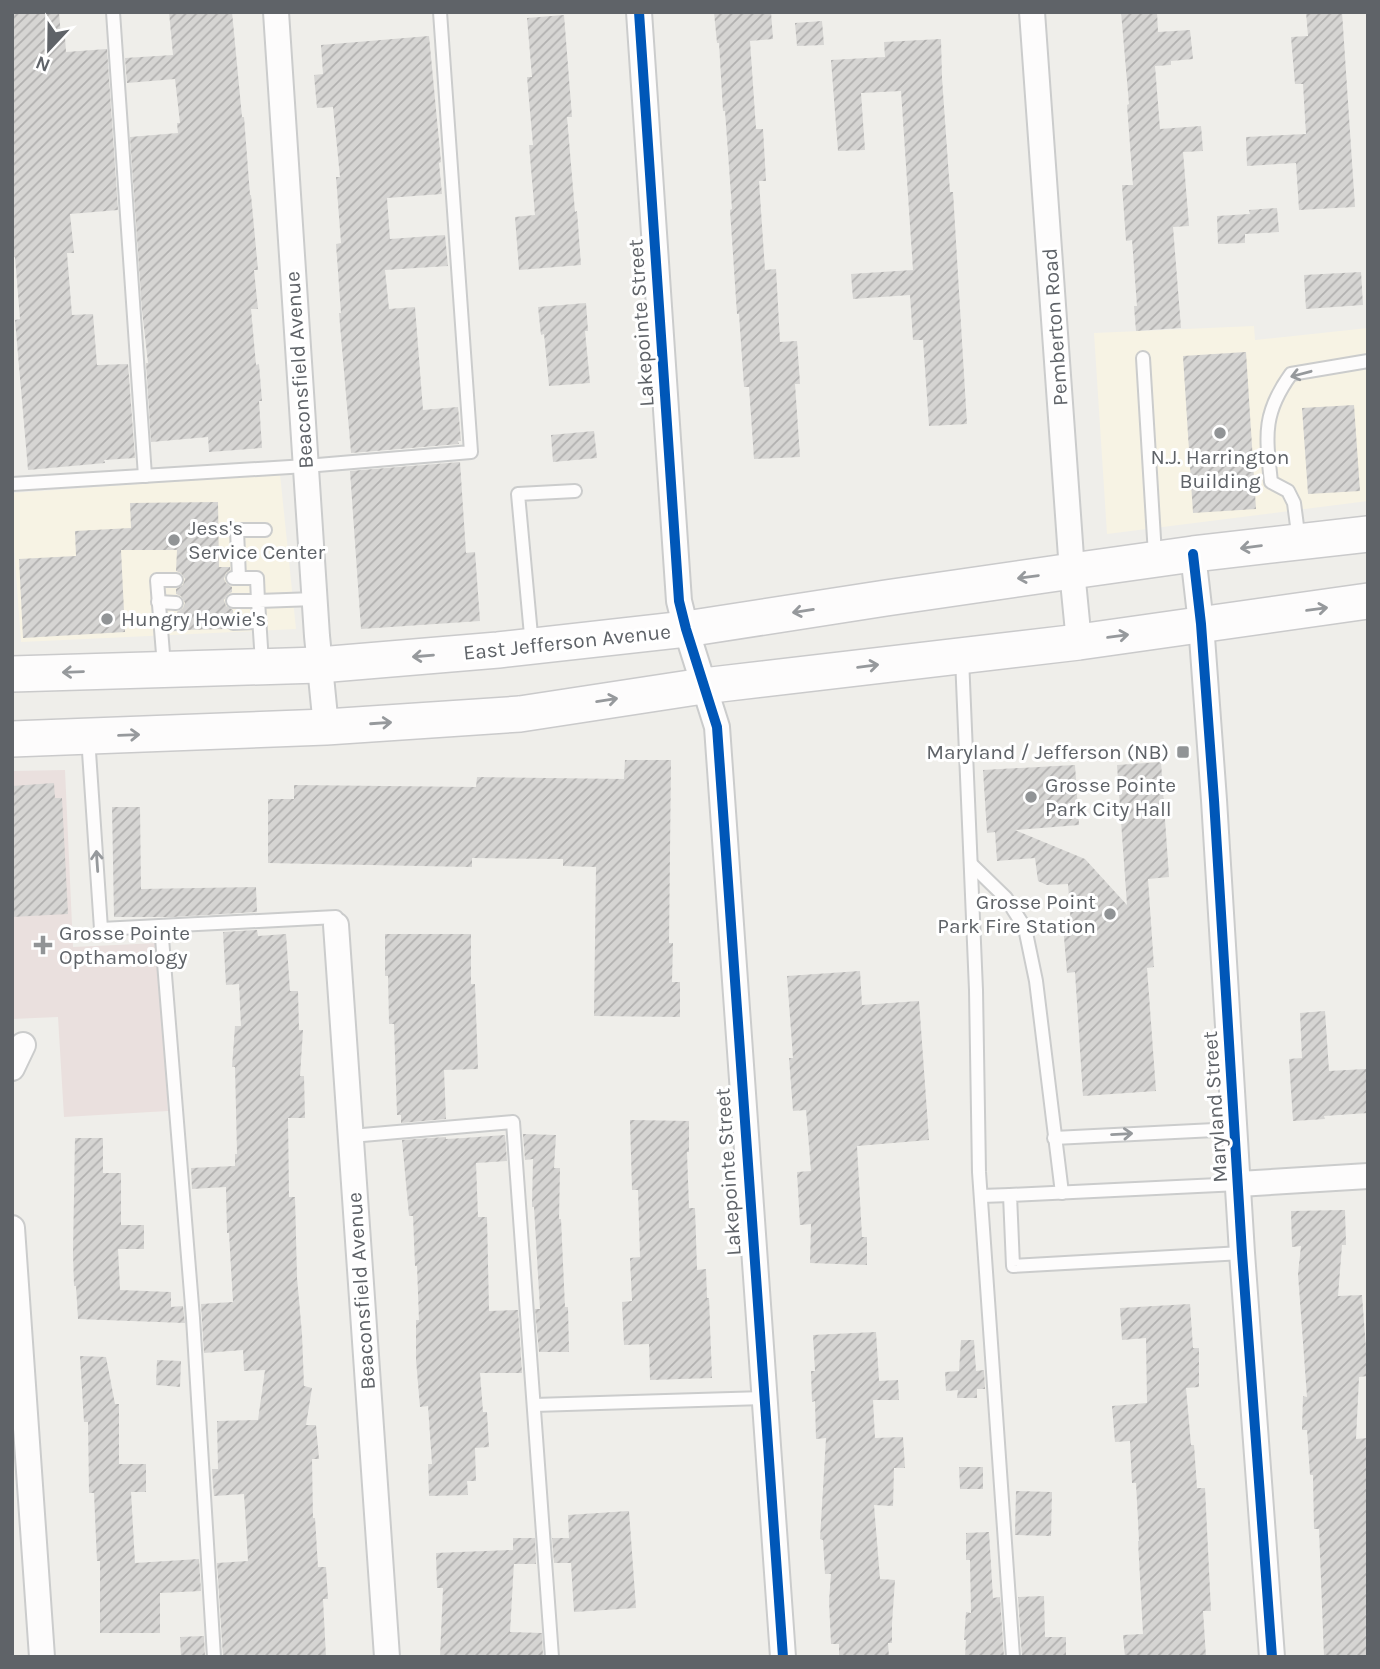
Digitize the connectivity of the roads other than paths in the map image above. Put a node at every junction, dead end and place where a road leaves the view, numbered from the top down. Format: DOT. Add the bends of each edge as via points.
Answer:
graph roads {
  1 [pos="114,12"];
  2 [pos="276,12"];
  3 [pos="440,12"];
  4 [pos="639,12"];
  5 [pos="1032,12"];
  6 [pos="1143,358"];
  7 [pos="1368,361"];
  8 [pos="306,466"];
  9 [pos="145,476"];
  10 [pos="12,484"];
  11 [pos="575,491"];
  12 [pos="265,530"];
  13 [pos="1368,534"];
  14 [pos="1300,541"];
  15 [pos="1193,554"];
  16 [pos="1156,559"];
  17 [pos="1072,571"];
  18 [pos="176,580"];
  19 [pos="315,599"];
  20 [pos="233,601"];
  21 [pos="258,601"];
  22 [pos="1368,601"];
  23 [pos="158,602"];
  24 [pos="176,603"];
  25 [pos="260,622"];
  26 [pos="233,623"];
  27 [pos="160,624"];
  28 [pos="177,624"];
  29 [pos="1201,625"];
  30 [pos="686,629"];
  31 [pos="1079,642"];
  32 [pos="532,646"];
  33 [pos="962,655"];
  34 [pos="319,665"];
  35 [pos="263,666"];
  36 [pos="164,669"];
  37 [pos="12,674"];
  38 [pos="703,686"];
  39 [pos="327,727"];
  40 [pos="88,736"];
  41 [pos="12,739"];
  42 [pos="971,864"];
  43 [pos="336,925"];
  44 [pos="161,926"];
  45 [pos="23,1045"];
  46 [pos="12,1068"];
  47 [pos="1235,1129"];
  48 [pos="351,1136"];
  49 [pos="1054,1138"];
  50 [pos="1368,1176"];
  51 [pos="1239,1184"];
  52 [pos="1062,1193"];
  53 [pos="1010,1195"];
  54 [pos="981,1196"];
  55 [pos="12,1228"];
  56 [pos="1242,1253"];
  57 [pos="764,1398"];
  58 [pos="534,1405"];
  59 [pos="42,1657"];
  60 [pos="214,1657"];
  61 [pos="387,1657"];
  62 [pos="552,1657"];
  63 [pos="783,1657"];
  64 [pos="1013,1657"];
  65 [pos="1272,1657"];
  1 -- 9 [label="lane"];
  2 -- 8 [label="street, Beaconsfield Avenue"];
  3 -- 8 [label="lane" via="471,452"];
  4 -- 30 [label="street, Lakepointe Street" via="679,601"];
  5 -- 17 [label="street, Pemberton Road"];
  6 -- 16 [label="lane"];
  7 -- 14 [label="lane, one-way" via="1292,374 1271,408 1267,437 1271,482 1288,491 1294,503"];
  8 -- 9 [label="lane"];
  8 -- 19 [label="street, Beaconsfield Avenue"];
  9 -- 10 [label="lane"];
  11 -- 32 [label="lane" via="518,494"];
  12 -- 21 [label="lane" via="237,530 235,578 257,578"];
  13 -- 14 [label="main road, East Jefferson Avenue"];
  14 -- 15 [label="main road, East Jefferson Avenue, one-way"];
  15 -- 16 [label="main road, East Jefferson Avenue"];
  15 -- 29 [label="street, Maryland Street"];
  16 -- 17 [label="main road, East Jefferson Avenue"];
  17 -- 30 [label="main road, East Jefferson Avenue, one-way"];
  17 -- 31 [label="street, Pemberton Road"];
  18 -- 23 [label="lane" via="157,580"];
  19 -- 21 [label="lane"];
  19 -- 34 [label="street, Beaconsfield Avenue"];
  20 -- 21 [label="lane"];
  21 -- 25 [label="lane"];
  29 -- 22 [label="main road, one-way"];
  23 -- 24 [label="lane"];
  23 -- 27 [label="lane"];
  25 -- 26 [label="lane"];
  25 -- 35 [label="lane"];
  27 -- 28 [label="lane"];
  27 -- 36 [label="lane"];
  31 -- 29 [label="main road, one-way"];
  29 -- 47 [label="street, Maryland Street"];
  30 -- 32 [label="main road, East Jefferson Avenue"];
  30 -- 38 [label="street, Lakepointe Street"];
  31 -- 33 [label="main road"];
  32 -- 34 [label="main road, East Jefferson Avenue, one-way"];
  38 -- 33 [label="main road, one-way"];
  33 -- 42 [label="lane"];
  34 -- 35 [label="main road, East Jefferson Avenue"];
  34 -- 39 [label="street, Beaconsfield Avenue"];
  35 -- 36 [label="main road, East Jefferson Avenue"];
  36 -- 37 [label="main road, East Jefferson Avenue, one-way"];
  39 -- 38 [label="main road, one-way" via="520,714"];
  38 -- 57 [label="street, Lakepointe Street" via="717,727"];
  40 -- 39 [label="main road, one-way"];
  40 -- 41 [label="main road"];
  44 -- 40 [label="lane, one-way" via="101,929"];
  42 -- 49 [label="lane" via="1006,898 1025,928 1036,981"];
  42 -- 54 [label="lane"];
  43 -- 44 [label="lane" via="336,918"];
  43 -- 48 [label="street, Beaconsfield Avenue"];
  44 -- 60 [label="lane" via="193,1318"];
  45 -- 46 [label="street"];
  49 -- 47 [label="lane, one-way"];
  47 -- 51 [label="street, Maryland Street"];
  48 -- 58 [label="lane" via="513,1122"];
  48 -- 61 [label="street, Beaconsfield Avenue"];
  49 -- 52 [label="lane"];
  50 -- 51 [label="street"];
  51 -- 52 [label="lane"];
  51 -- 56 [label="street, Maryland Street"];
  52 -- 53 [label="lane"];
  53 -- 54 [label="lane"];
  53 -- 56 [label="lane" via="1013,1266"];
  54 -- 64 [label="lane"];
  55 -- 59 [label="street"];
  56 -- 65 [label="street, Maryland Street"];
  57 -- 58 [label="lane"];
  57 -- 63 [label="street, Lakepointe Street"];
  58 -- 62 [label="lane"];
}
